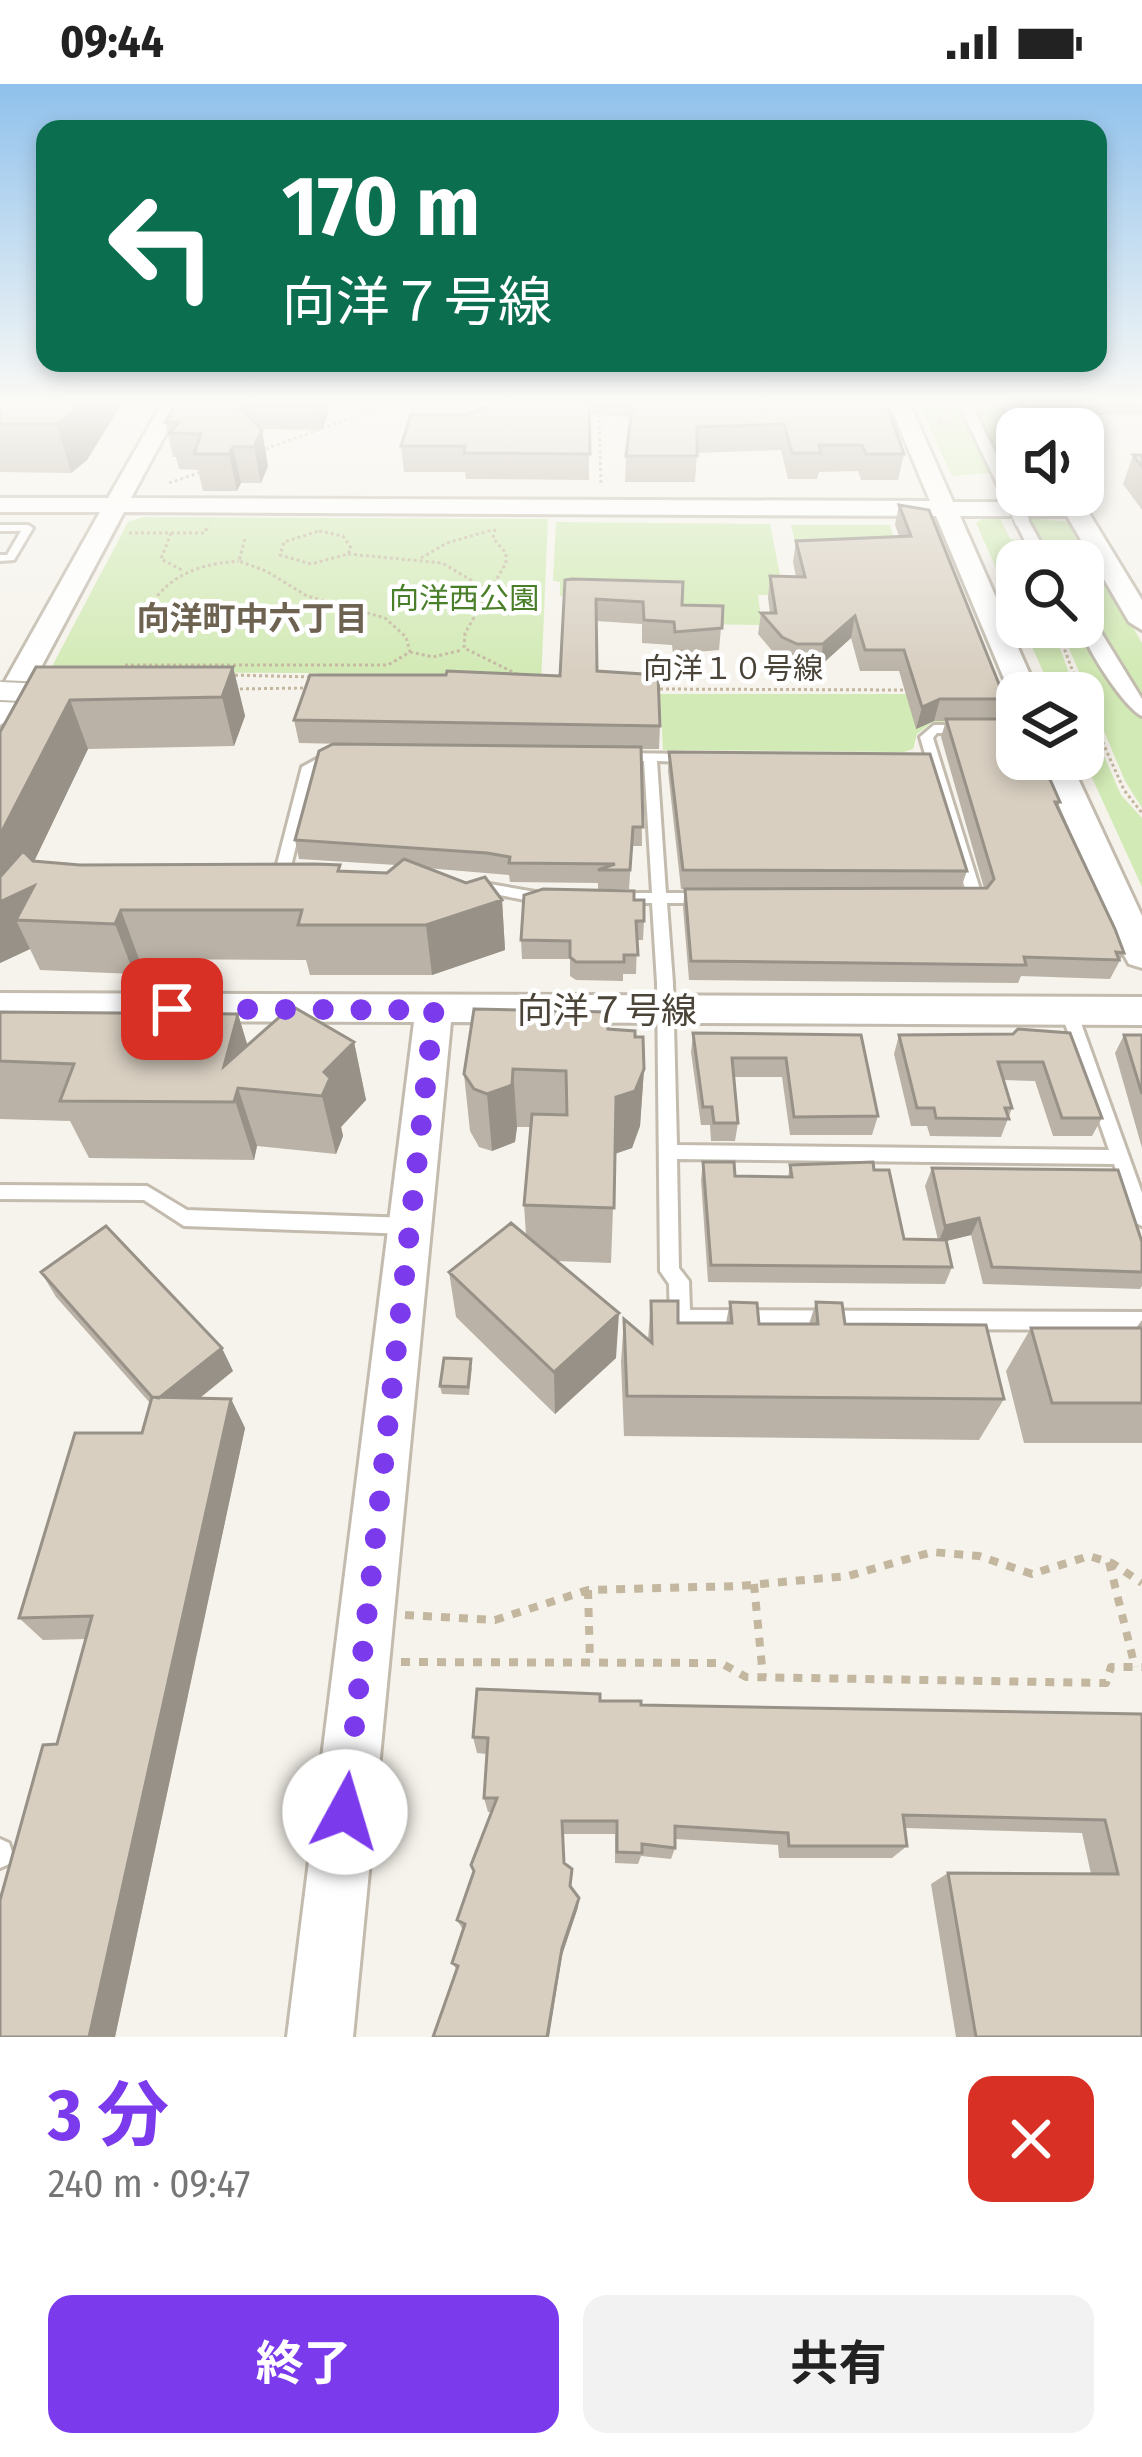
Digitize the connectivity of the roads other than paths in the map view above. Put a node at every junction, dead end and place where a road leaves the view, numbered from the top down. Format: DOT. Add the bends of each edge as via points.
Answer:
graph roads {
  1 [pos="111,491"];
  2 [pos="114,491"];
  3 [pos="937,491"];
  4 [pos="1008,491"];
  5 [pos="0,506"];
  6 [pos="104,506"];
  7 [pos="996,506"];
  8 [pos="944,508"];
  9 [pos="1078,516"];
  10 [pos="0,528"];
  11 [pos="1032,540"];
  12 [pos="0,558"];
  13 [pos="1142,622"];
  14 [pos="1101,648"];
  15 [pos="0,663"];
  16 [pos="1024,672"];
  17 [pos="76,678"];
  18 [pos="2,705"];
  19 [pos="60,707"];
  20 [pos="1142,710"];
  21 [pos="976,729"];
  22 [pos="356,754"];
  23 [pos="604,757"];
  24 [pos="650,758"];
  25 [pos="697,758"];
  26 [pos="910,760"];
  27 [pos="934,761"];
  28 [pos="1063,780"];
  29 [pos="323,879"];
  30 [pos="458,883"];
  31 [pos="549,898"];
  32 [pos="592,898"];
  33 [pos="658,898"];
  34 [pos="726,898"];
  35 [pos="953,899"];
  36 [pos="1142,955"];
  37 [pos="0,1007"];
  38 [pos="434,1010"];
  39 [pos="666,1010"];
  40 [pos="1142,1011"];
  41 [pos="1069,1012"];
  42 [pos="668,1152"];
  43 [pos="1120,1157"];
  44 [pos="0,1192"];
  45 [pos="1142,1218"];
  46 [pos="410,1226"];
  47 [pos="1142,1321"];
  48 [pos="320,2037"];
  1 -- 6 [label="street"];
  2 -- 6 [label="street"];
  3 -- 8 [label="street"];
  4 -- 11 [label="street, bridge"];
  5 -- 6 [label="street"];
  6 -- 8 [label="street" via="454,513"];
  6 -- 15 [label="street"];
  6 -- 18 [label="street"];
  7 -- 8 [label="street"];
  8 -- 16 [label="street"];
  9 -- 13 [label="street"];
  10 -- 12 [label="lane" via="28,528 10,558"];
  14 -- 20 [label="street"];
  17 -- 18 [label="street, bridge" via="53,678 45,693"];
  18 -- 19 [label="lane"];
  21 -- 27 [label="lane" via="934,729 926,737"];
  22 -- 29 [label="lane" via="333,754 309,767 293,827 283,868"];
  23 -- 24 [label="lane"];
  24 -- 25 [label="lane"];
  24 -- 33 [label="lane"];
  26 -- 27 [label="lane"];
  27 -- 35 [label="lane" via="976,899"];
  28 -- 36 [label="street"];
  30 -- 31 [label="lane"];
  32 -- 33 [label="lane"];
  33 -- 34 [label="lane"];
  33 -- 39 [label="lane"];
  37 -- 38 [label="street, 向洋７号線"];
  38 -- 39 [label="street, 向洋７号線"];
  38 -- 46 [label="street"];
  39 -- 41 [label="street, 向洋７号線"];
  39 -- 42 [label="lane"];
  40 -- 41 [label="street, 向洋７号線"];
  41 -- 43 [label="lane"];
  42 -- 43 [label="lane"];
  42 -- 47 [label="lane" via="670,1270 679,1281 680,1319"];
  43 -- 45 [label="lane"];
  44 -- 46 [label="lane" via="147,1193 184,1218"];
  46 -- 48 [label="street"];
}
